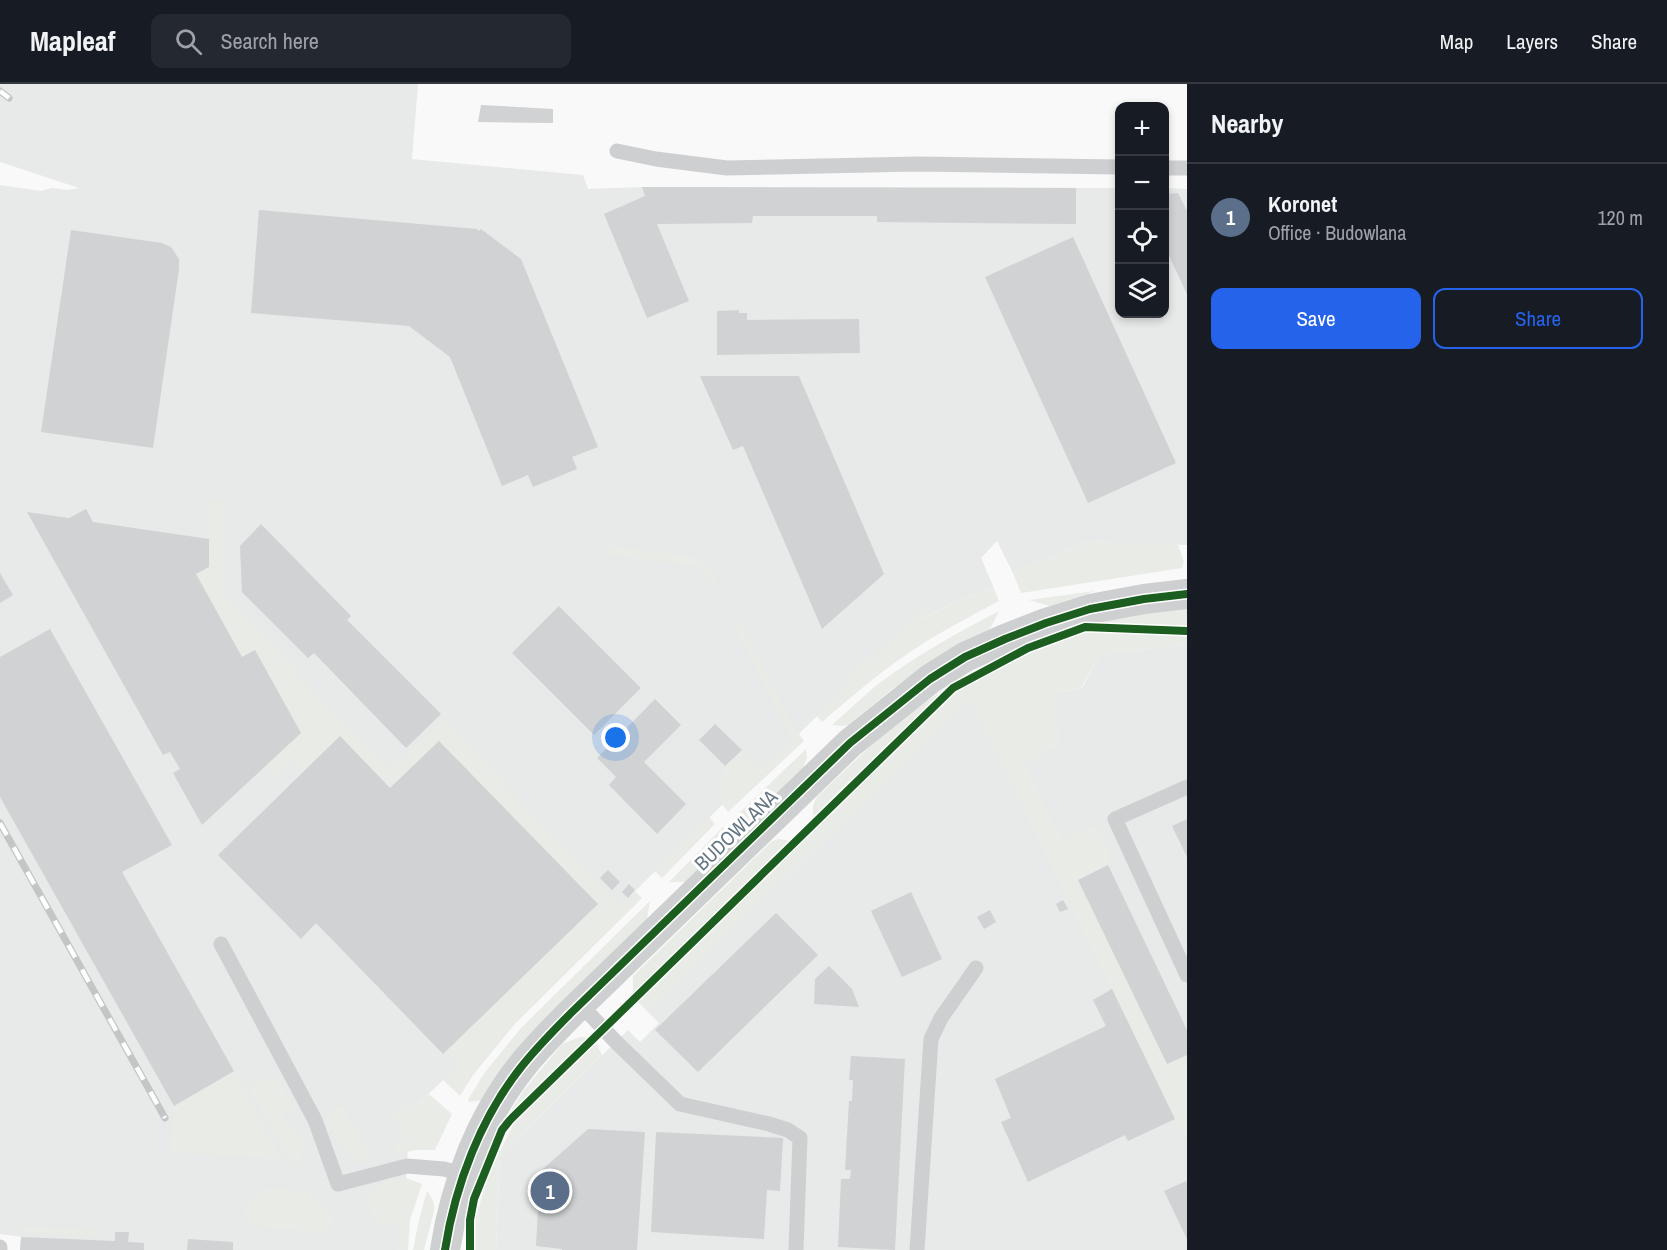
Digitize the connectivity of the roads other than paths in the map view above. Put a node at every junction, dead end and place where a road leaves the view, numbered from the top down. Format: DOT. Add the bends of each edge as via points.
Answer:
graph roads {
  1 [pos="617,151"];
  2 [pos="1115,167"];
  3 [pos="1169,168"];
  4 [pos="1187,168"];
  5 [pos="1187,594"];
  6 [pos="1187,787"];
  7 [pos="221,944"];
  8 [pos="976,968"];
  9 [pos="1187,975"];
  10 [pos="580,1004"];
  11 [pos="464,1175"];
  12 [pos="445,1250"];
  13 [pos="796,1250"];
  14 [pos="917,1250"];
  1 -- 2 [label="lane" via="727,168 918,164"];
  3 -- 4 [label="lane"];
  5 -- 10 [label="street, BUDOWLANA" via="1090,609 1046,622 965,657 930,679 850,743"];
  6 -- 9 [label="lane" via="1115,819"];
  7 -- 11 [label="lane" via="315,1120 338,1184 407,1166"];
  8 -- 14 [label="lane" via="931,1039"];
  10 -- 11 [label="street, BUDOWLANA" via="515,1075 481,1132"];
  10 -- 13 [label="lane" via="680,1104 769,1124 800,1138"];
  11 -- 12 [label="street, BUDOWLANA"];
}
